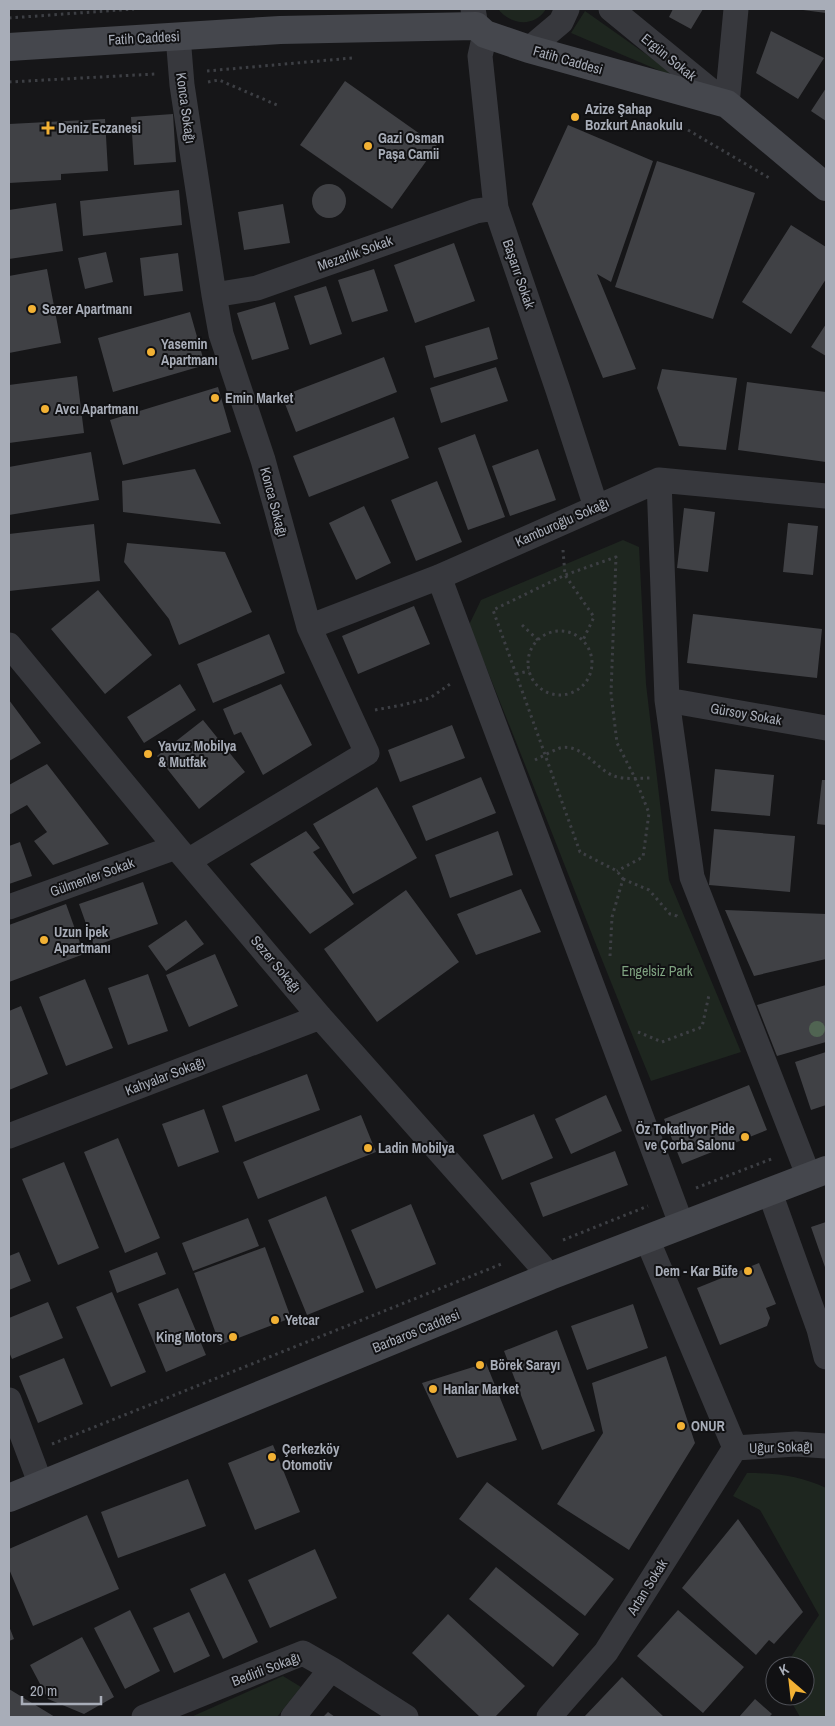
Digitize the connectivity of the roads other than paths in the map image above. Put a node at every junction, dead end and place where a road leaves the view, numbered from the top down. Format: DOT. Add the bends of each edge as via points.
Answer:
graph roads {
  1 [pos="417,9"];
  2 [pos="567,9"];
  3 [pos="611,9"];
  4 [pos="736,9"];
  5 [pos="478,23"];
  6 [pos="280,30"];
  7 [pos="178,36"];
  8 [pos="9,46"];
  9 [pos="529,49"];
  10 [pos="727,104"];
  11 [pos="826,187"];
  12 [pos="496,208"];
  13 [pos="214,295"];
  14 [pos="659,480"];
  15 [pos="826,496"];
  16 [pos="596,507"];
  17 [pos="439,576"];
  18 [pos="309,627"];
  19 [pos="9,645"];
  20 [pos="667,700"];
  21 [pos="826,728"];
  22 [pos="182,854"];
  23 [pos="9,907"];
  24 [pos="320,1017"];
  25 [pos="9,1136"];
  26 [pos="818,1174"];
  27 [pos="770,1193"];
  28 [pos="682,1226"];
  29 [pos="647,1240"];
  30 [pos="550,1276"];
  31 [pos="826,1358"];
  32 [pos="9,1400"];
  33 [pos="826,1446"];
  34 [pos="735,1448"];
  35 [pos="41,1485"];
  36 [pos="9,1498"];
  37 [pos="331,1669"];
  38 [pos="144,1717"];
  39 [pos="293,1717"];
  40 [pos="406,1717"];
  41 [pos="549,1717"];
  1 -- 6 [label="street, Fatih Caddesi"];
  2 -- 9 [label="street" via="561,22"];
  3 -- 10 [label="street, Ergün Sokak"];
  4 -- 10 [label="street"];
  5 -- 6 [label="street, Fatih Caddesi"];
  5 -- 9 [label="street, Fatih Caddesi"];
  5 -- 12 [label="street, Başarır Sokak"];
  6 -- 7 [label="street, Fatih Caddesi"];
  7 -- 8 [label="street, Fatih Caddesi"];
  7 -- 13 [label="street, Konca Sokağı"];
  9 -- 10 [label="street, Fatih Caddesi"];
  10 -- 11 [label="street, Fatih Caddesi"];
  12 -- 13 [label="street, Mezarlık Sokak" via="476,210 257,288"];
  12 -- 16 [label="street, Başarır Sokak"];
  13 -- 18 [label="street, Konca Sokağı" via="221,334 263,460"];
  14 -- 15 [label="street, Kamburoğlu Sokağı"];
  14 -- 16 [label="street, Kamburoğlu Sokağı"];
  14 -- 20 [label="street"];
  16 -- 17 [label="street, Kamburoğlu Sokağı"];
  17 -- 18 [label="street, Kamburoğlu Sokağı"];
  17 -- 28 [label="street"];
  18 -- 22 [label="street, Konca Sokağı" via="367,753"];
  19 -- 22 [label="street, Sezer Sokağı"];
  20 -- 21 [label="street, Gürsoy Sokak"];
  20 -- 26 [label="street" via="692,877 798,1148"];
  22 -- 23 [label="street, Gülmenler Sokak"];
  22 -- 24 [label="street, Sezer Sokağı"];
  24 -- 25 [label="street, Kahyalar Sokağı"];
  24 -- 30 [label="street, Sezer Sokağı"];
  26 -- 27 [label="street, Barbaros Caddesi"];
  27 -- 28 [label="street, Barbaros Caddesi"];
  27 -- 31 [label="street" via="820,1329"];
  28 -- 29 [label="street, Barbaros Caddesi"];
  29 -- 30 [label="street, Barbaros Caddesi"];
  29 -- 34 [label="street"];
  30 -- 35 [label="street, Barbaros Caddesi"];
  32 -- 35 [label="street"];
  33 -- 34 [label="street, Uğur Sokağı" via="796,1444"];
  34 -- 41 [label="street, Artan Sokak" via="606,1652"];
  35 -- 36 [label="street, Barbaros Caddesi"];
  37 -- 38 [label="street, Bedirli Sokağı" via="303,1653"];
  37 -- 39 [label="street"];
  37 -- 40 [label="street, Bedirli Sokağı"];
}
